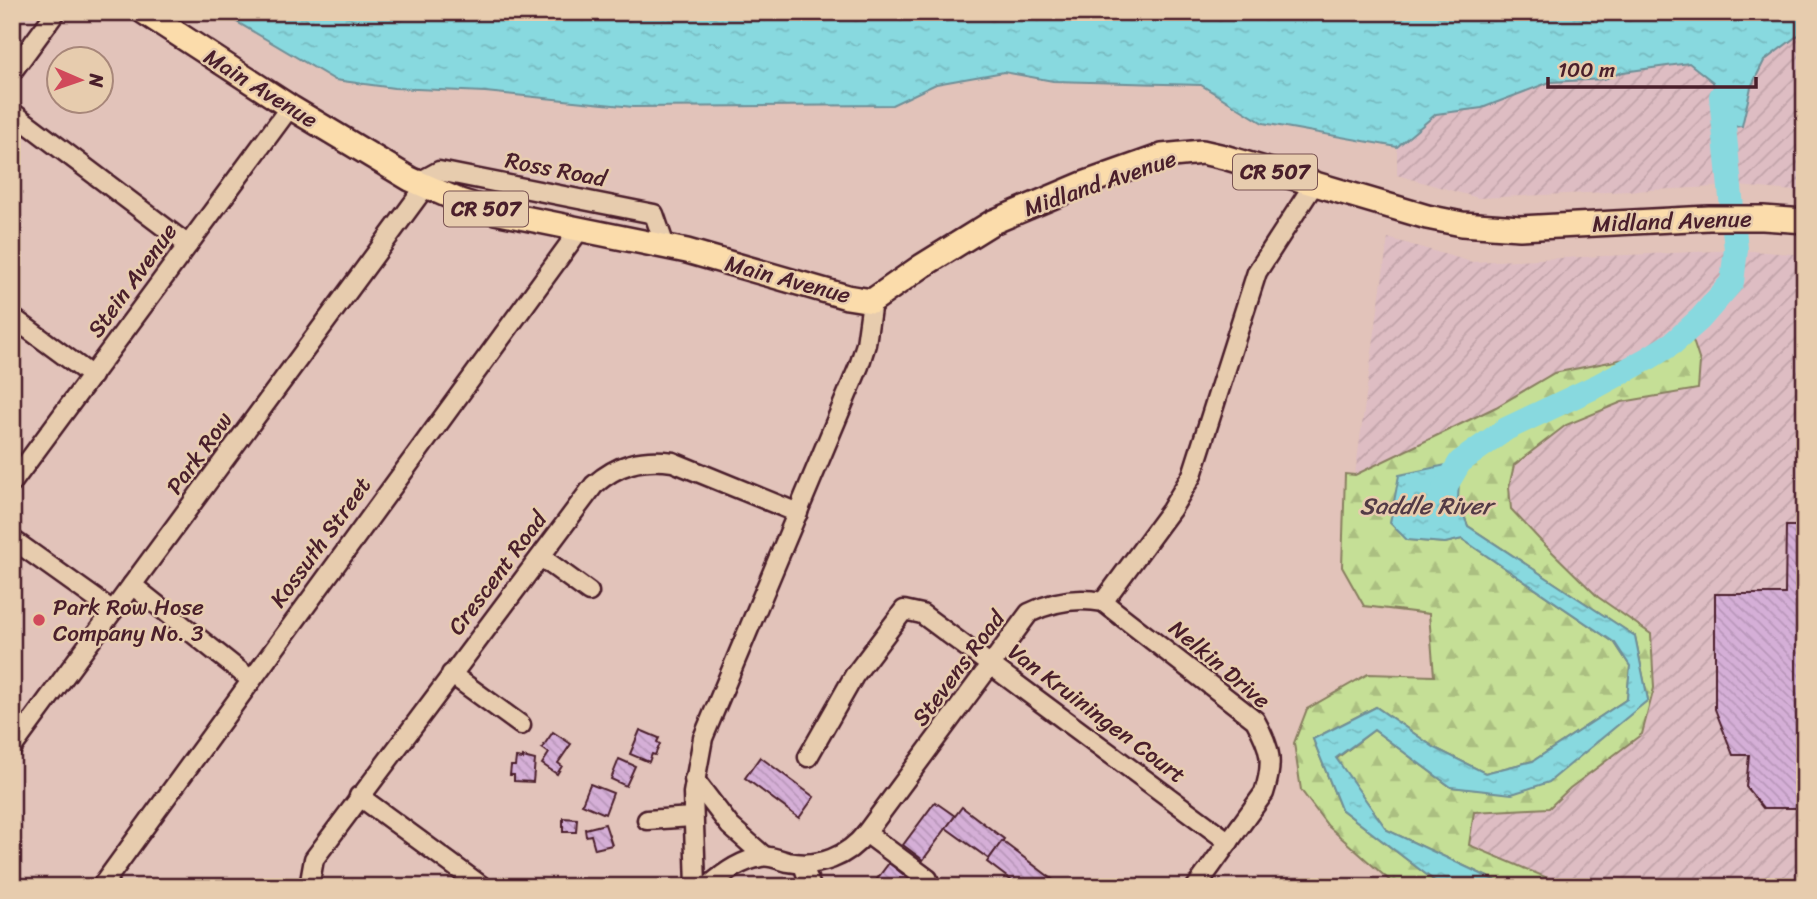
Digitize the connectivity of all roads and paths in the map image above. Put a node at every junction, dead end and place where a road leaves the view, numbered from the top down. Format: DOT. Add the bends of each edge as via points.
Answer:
graph roads {
  1 [pos="56,12"];
  2 [pos="144,12"];
  3 [pos="12,72"];
  4 [pos="290,107"];
  5 [pos="12,112"];
  6 [pos="1314,184"];
  7 [pos="421,185"];
  8 [pos="1805,221"];
  9 [pos="581,228"];
  10 [pos="188,246"];
  11 [pos="665,246"];
  12 [pos="872,301"];
  13 [pos="12,317"];
  14 [pos="92,376"];
  15 [pos="12,483"];
  16 [pos="798,513"];
  17 [pos="12,539"];
  18 [pos="541,557"];
  19 [pos="132,586"];
  20 [pos="589,592"];
  21 [pos="1103,602"];
  22 [pos="113,611"];
  23 [pos="991,664"];
  24 [pos="452,674"];
  25 [pos="250,679"];
  26 [pos="521,725"];
  27 [pos="12,748"];
  28 [pos="808,757"];
  29 [pos="694,779"];
  30 [pos="359,796"];
  31 [pos="692,817"];
  32 [pos="647,820"];
  33 [pos="866,832"];
  34 [pos="1229,842"];
  35 [pos="764,856"];
  36 [pos="803,865"];
  37 [pos="311,878"];
  38 [pos="928,878"];
  39 [pos="101,887"];
  40 [pos="483,887"];
  41 [pos="696,887"];
  42 [pos="708,887"];
  43 [pos="811,887"];
  44 [pos="1196,887"];
  1 -- 3 [label="street"];
  2 -- 4 [label="main road, Main Avenue / CR 507"];
  4 -- 7 [label="main road, Main Avenue / CR 507"];
  4 -- 10 [label="street, Stein Avenue"];
  5 -- 10 [label="street"];
  6 -- 8 [label="main road, Midland Avenue / CR 507" via="1427,218 1491,227 1709,218"];
  6 -- 12 [label="main road, Midland Avenue / CR 507" via="1224,156 1202,152 1162,156 993,222"];
  6 -- 21 [label="street" via="1256,272 1192,474"];
  7 -- 9 [label="main road, Main Avenue / CR 507" via="495,212"];
  7 -- 11 [label="street, Ross Road" via="439,171 654,214"];
  7 -- 19 [label="street, Park Row"];
  9 -- 11 [label="main road, Main Avenue / CR 507"];
  9 -- 25 [label="street, Kossuth Street"];
  10 -- 14 [label="street, Stein Avenue"];
  11 -- 12 [label="main road, Main Avenue / CR 507"];
  12 -- 16 [label="street, Main Avenue" via="859,366"];
  13 -- 14 [label="street"];
  14 -- 15 [label="street, Stein Avenue"];
  16 -- 18 [label="street, Crescent Road" via="673,462 638,461 594,485"];
  16 -- 29 [label="street, Main Avenue" via="703,738"];
  17 -- 22 [label="street"];
  18 -- 20 [label="street"];
  18 -- 24 [label="street, Crescent Road"];
  19 -- 22 [label="street, Park Row"];
  19 -- 25 [label="street"];
  21 -- 23 [label="street, Stevens Road" via="1046,604 1029,614"];
  21 -- 34 [label="street, Nelkin Drive" via="1255,720 1266,740 1271,758 1264,793"];
  22 -- 27 [label="street, Park Row"];
  23 -- 28 [label="street, Van Kruiningen Court" via="922,614 904,610 854,676"];
  23 -- 33 [label="street, Stevens Road"];
  23 -- 34 [label="street, Van Kruiningen Court"];
  24 -- 26 [label="street"];
  24 -- 30 [label="street, Crescent Road"];
  25 -- 39 [label="street, Kossuth Street"];
  29 -- 31 [label="street, Main Avenue"];
  29 -- 35 [label="street, Stevens Road" via="730,826"];
  30 -- 37 [label="street, Crescent Road" via="314,859"];
  30 -- 40 [label="street"];
  31 -- 32 [label="street"];
  31 -- 41 [label="street, Main Avenue"];
  33 -- 36 [label="street, Stevens Road" via="841,856"];
  33 -- 38 [label="street"];
  34 -- 44 [label="street, Nelkin Drive"];
  35 -- 36 [label="street, Stevens Road"];
  35 -- 42 [label="street" via="729,869"];
  36 -- 43 [label="street"];
}
